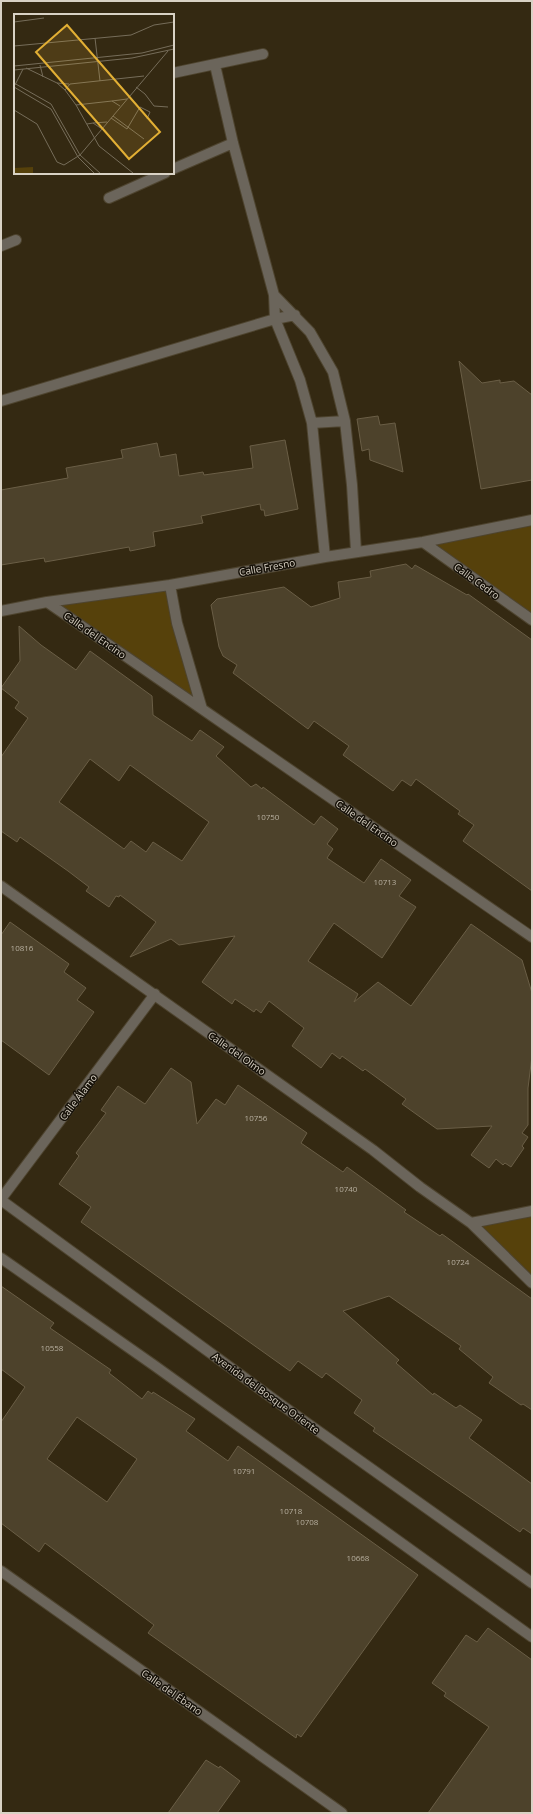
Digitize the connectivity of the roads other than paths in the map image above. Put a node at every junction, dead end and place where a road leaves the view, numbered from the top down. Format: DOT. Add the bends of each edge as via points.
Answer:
graph roads {
  1 [pos="263,54"];
  2 [pos="215,65"];
  3 [pos="174,73"];
  4 [pos="233,142"];
  5 [pos="174,169"];
  6 [pos="163,174"];
  7 [pos="109,198"];
  8 [pos="16,240"];
  9 [pos="1,246"];
  10 [pos="274,295"];
  11 [pos="295,315"];
  12 [pos="275,319"];
  13 [pos="1,401"];
  14 [pos="345,422"];
  15 [pos="312,423"];
  16 [pos="532,520"];
  17 [pos="423,542"];
  18 [pos="356,552"];
  19 [pos="325,556"];
  20 [pos="170,585"];
  21 [pos="47,602"];
  22 [pos="1,611"];
  23 [pos="532,620"];
  24 [pos="202,709"];
  25 [pos="1,886"];
  26 [pos="532,937"];
  27 [pos="155,994"];
  28 [pos="1,1199"];
  29 [pos="532,1211"];
  30 [pos="471,1222"];
  31 [pos="1,1258"];
  32 [pos="532,1282"];
  33 [pos="1,1571"];
  34 [pos="532,1583"];
  35 [pos="532,1637"];
  36 [pos="342,1813"];
  1 -- 2 [label="street"];
  2 -- 3 [label="street"];
  2 -- 4 [label="street"];
  4 -- 5 [label="street"];
  4 -- 10 [label="street"];
  6 -- 7 [label="street"];
  8 -- 9 [label="street"];
  10 -- 11 [label="street"];
  10 -- 12 [label="street"];
  11 -- 12 [label="street"];
  11 -- 14 [label="street" via="310,332 333,372"];
  12 -- 13 [label="street"];
  12 -- 15 [label="street" via="300,380"];
  14 -- 15 [label="street"];
  14 -- 18 [label="street"];
  15 -- 19 [label="street"];
  16 -- 17 [label="street, Calle Fresno"];
  17 -- 18 [label="street, Calle Fresno"];
  17 -- 23 [label="street, Calle Cedro"];
  18 -- 19 [label="street, Calle Fresno"];
  19 -- 20 [label="street, Calle Fresno"];
  20 -- 21 [label="street, Calle Fresno"];
  20 -- 24 [label="street" via="177,623"];
  21 -- 22 [label="street, Calle Fresno"];
  21 -- 24 [label="street, Calle del Encino"];
  24 -- 26 [label="street, Calle del Encino"];
  25 -- 27 [label="street, Calle del Olmo"];
  27 -- 28 [label="street, Calle Álamo"];
  27 -- 30 [label="street, Calle del Olmo"];
  28 -- 34 [label="street, Avenida del Bosque Oriente" via="283,1406"];
  29 -- 30 [label="street"];
  30 -- 32 [label="street, Calle del Olmo"];
  31 -- 35 [label="street"];
  33 -- 36 [label="street, Calle del Ébano"];
}
